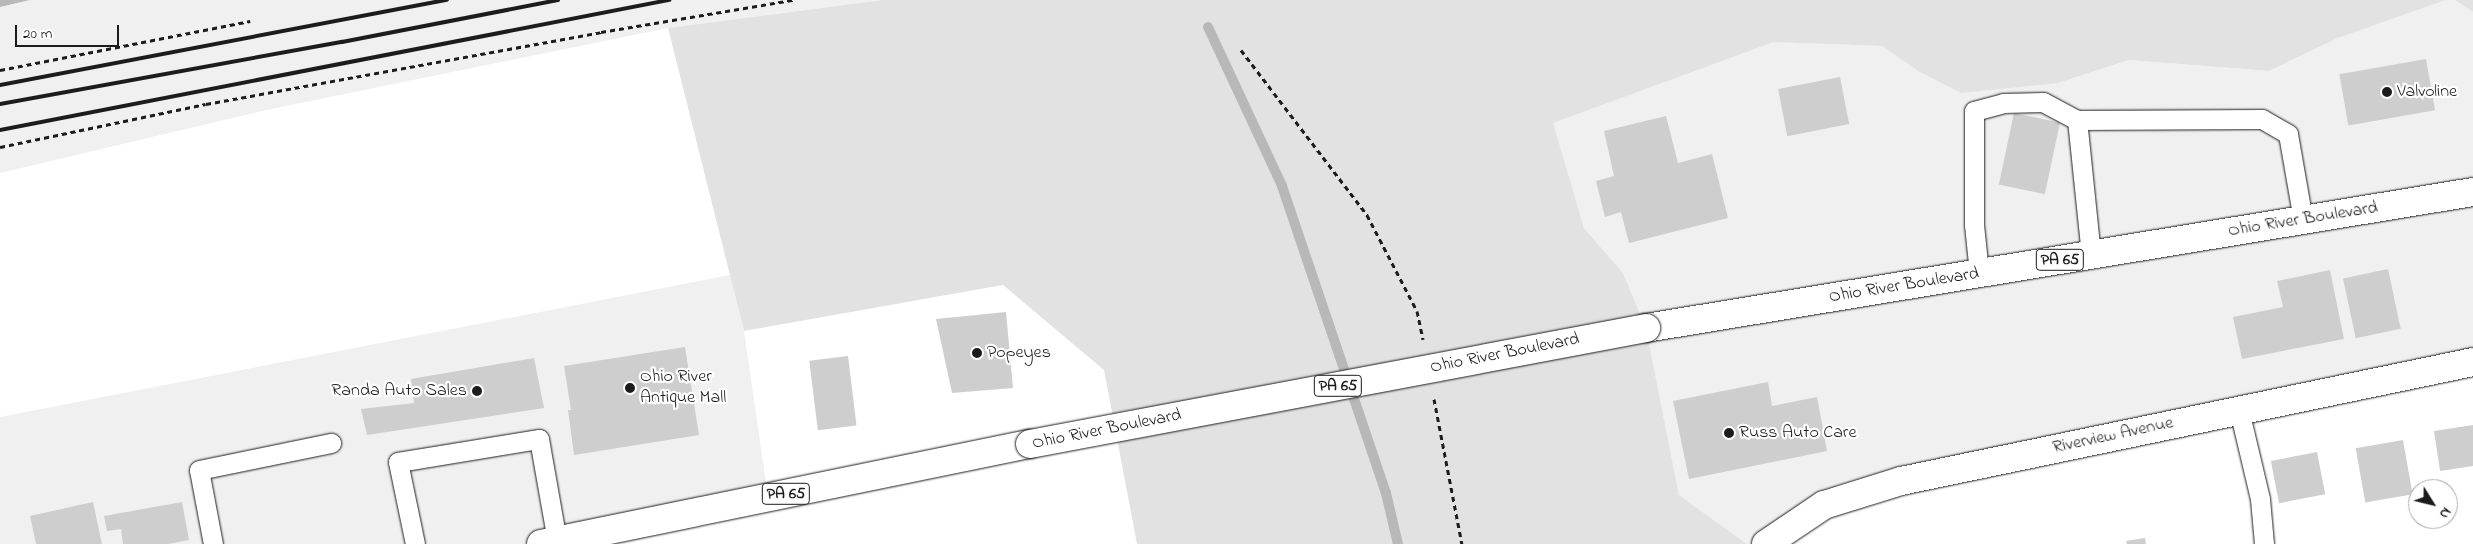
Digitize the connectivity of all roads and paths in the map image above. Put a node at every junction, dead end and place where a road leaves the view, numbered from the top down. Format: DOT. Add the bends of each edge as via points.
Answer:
graph roads {
  1 [pos="793,0"];
  2 [pos="250,21"];
  3 [pos="1241,50"];
  4 [pos="0,70"];
  5 [pos="2077,120"];
  6 [pos="0,147"];
  7 [pos="2473,192"];
  8 [pos="2303,220"];
  9 [pos="2091,255"];
  10 [pos="1979,273"];
  11 [pos="1423,340"];
  12 [pos="2473,362"];
  13 [pos="1434,398"];
  14 [pos="2239,410"];
  15 [pos="332,443"];
  16 [pos="549,542"];
  17 [pos="213,544"];
  18 [pos="415,544"];
  19 [pos="1462,544"];
  20 [pos="1766,544"];
  21 [pos="2264,544"];
  1 -- 6 [label="path" via="206,104"];
  2 -- 4 [label="path"];
  3 -- 11 [label="path" via="1367,215 1417,311"];
  5 -- 8 [label="lane" via="2262,119 2288,134"];
  5 -- 9 [label="lane"];
  5 -- 10 [label="lane" via="2043,102 2003,103 1974,111 1974,225"];
  7 -- 8 [label="main road, Ohio River Boulevard / PA 65"];
  8 -- 9 [label="main road, Ohio River Boulevard / PA 65"];
  9 -- 10 [label="main road, Ohio River Boulevard / PA 65"];
  10 -- 16 [label="main road, Ohio River Boulevard / PA 65, bridge" via="1646,328 1030,444"];
  12 -- 14 [label="main road, Riverview Avenue"];
  13 -- 19 [label="path"];
  14 -- 20 [label="main road, Riverview Avenue" via="1901,481 1824,505"];
  14 -- 21 [label="lane" via="2260,499"];
  15 -- 17 [label="lane" via="199,470"];
  16 -- 18 [label="lane" via="539,439 398,462"];
}
